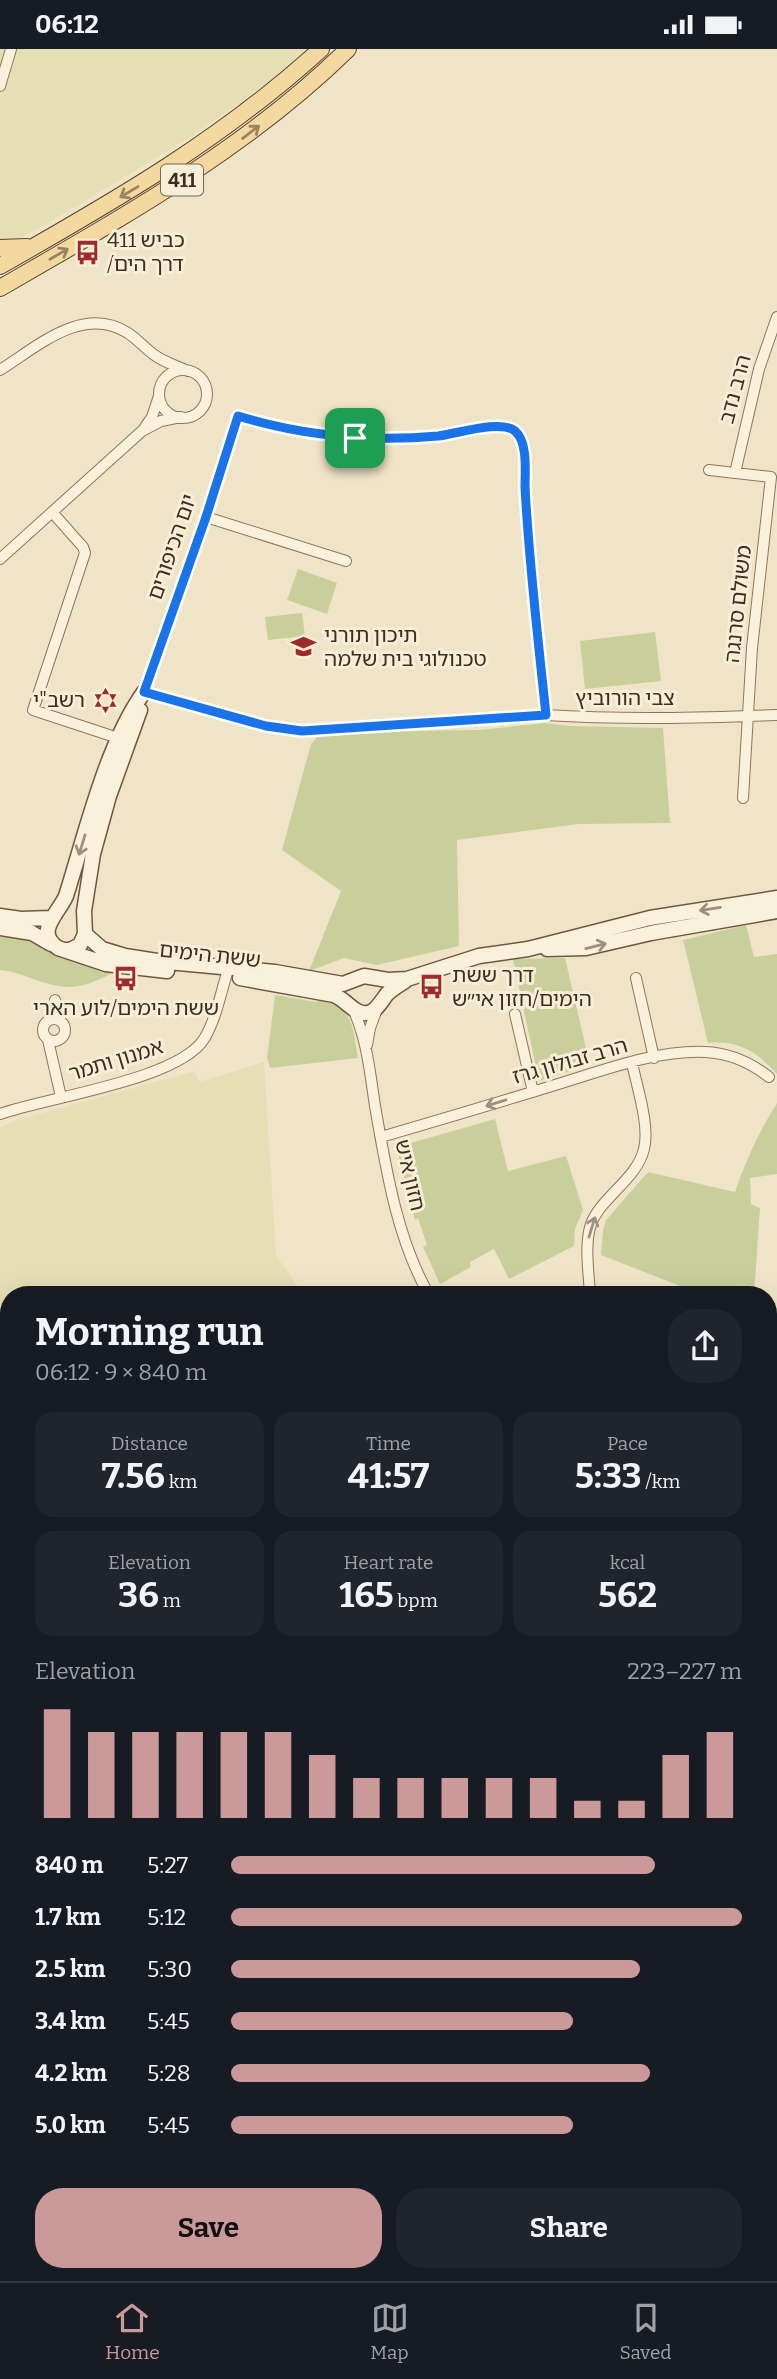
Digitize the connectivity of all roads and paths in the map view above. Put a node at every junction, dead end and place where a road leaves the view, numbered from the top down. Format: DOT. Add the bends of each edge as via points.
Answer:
graph roads {
  1 [pos="11,49"];
  2 [pos="321,49"];
  3 [pos="348,49"];
  4 [pos="0,86"];
  5 [pos="36,245"];
  6 [pos="0,248"];
  7 [pos="0,266"];
  8 [pos="0,288"];
  9 [pos="777,317"];
  10 [pos="155,355"];
  11 [pos="0,370"];
  12 [pos="188,371"];
  13 [pos="163,381"];
  14 [pos="159,395"];
  15 [pos="181,417"];
  16 [pos="142,431"];
  17 [pos="709,470"];
  18 [pos="735,473"];
  19 [pos="52,512"];
  20 [pos="206,517"];
  21 [pos="0,559"];
  22 [pos="346,561"];
  23 [pos="144,692"];
  24 [pos="546,715"];
  25 [pos="777,715"];
  26 [pos="748,716"];
  27 [pos="118,738"];
  28 [pos="743,798"];
  29 [pos="777,898"];
  30 [pos="777,911"];
  31 [pos="0,916"];
  32 [pos="54,916"];
  33 [pos="0,928"];
  34 [pos="84,928"];
  35 [pos="58,947"];
  36 [pos="528,949"];
  37 [pos="228,972"];
  38 [pos="373,977"];
  39 [pos="411,978"];
  40 [pos="636,978"];
  41 [pos="353,981"];
  42 [pos="55,1000"];
  43 [pos="380,1005"];
  44 [pos="351,1006"];
  45 [pos="515,1014"];
  46 [pos="60,1020"];
  47 [pos="48,1040"];
  48 [pos="654,1058"];
  49 [pos="367,1060"];
  50 [pos="632,1063"];
  51 [pos="769,1077"];
  52 [pos="533,1092"];
  53 [pos="61,1097"];
  54 [pos="0,1114"];
  55 [pos="381,1137"];
  56 [pos="425,1286"];
  57 [pos="590,1286"];
  1 -- 4 [label="street"];
  2 -- 5 [label="main road, 411, one-way" via="233,123 164,170"];
  8 -- 3 [label="main road, 411, one-way" via="224,152"];
  5 -- 6 [label="main road"];
  5 -- 7 [label="main road, 411"];
  9 -- 18 [label="street, הרב נדב" via="759,369"];
  10 -- 11 [label="street" via="121,329 84,324 61,331"];
  10 -- 12 [label="street"];
  10 -- 13 [label="street"];
  12 -- 13 [label="street" via="173,372"];
  12 -- 15 [label="street" via="203,381 206,395 198,411"];
  13 -- 14 [label="street"];
  14 -- 15 [label="street" via="165,409"];
  14 -- 16 [label="street"];
  15 -- 16 [label="street"];
  16 -- 19 [label="street"];
  17 -- 18 [label="street, משולם סרנגה"];
  18 -- 26 [label="street, משולם סרנגה" via="771,477"];
  19 -- 21 [label="street"];
  19 -- 27 [label="street" via="85,553 33,710"];
  20 -- 22 [label="street"];
  20 -- 23 [label="street, יום הכיפורים"];
  20 -- 24 [label="street, יום הכיפורים" via="238,416 294,431 355,438 438,436 503,425 515,431 524,455"];
  23 -- 24 [label="street, צבי הורוביץ" via="266,726 302,731"];
  23 -- 27 [label="street, יום הכיפורים"];
  23 -- 34 [label="street, יום הכיפורים" via="102,821 85,894"];
  24 -- 26 [label="street, צבי הורוביץ"];
  25 -- 26 [label="street, צבי הורוביץ"];
  26 -- 28 [label="street, משולם סרנגה"];
  27 -- 32 [label="street, יום הכיפורים, one-way" via="66,896"];
  29 -- 36 [label="street, one-way" via="650,918"];
  36 -- 30 [label="street, one-way" via="586,948"];
  31 -- 32 [label="street"];
  32 -- 34 [label="street" via="68,911 80,916"];
  32 -- 35 [label="street" via="47,929 49,940"];
  33 -- 35 [label="street, ששת הימים" via="32,933"];
  34 -- 35 [label="street" via="80,945 70,950"];
  34 -- 37 [label="street, ששת הימים" via="96,945 111,953"];
  35 -- 37 [label="street, ששת הימים" via="128,968"];
  36 -- 39 [label="street" via="479,956"];
  37 -- 41 [label="street, ששת הימים" via="275,972 338,984"];
  37 -- 44 [label="street, ששת הימים" via="330,994"];
  37 -- 53 [label="street, אמנון ותמר" via="213,1019 196,1049 167,1067"];
  38 -- 39 [label="street"];
  38 -- 41 [label="street"];
  38 -- 43 [label="street" via="382,987"];
  39 -- 43 [label="street" via="393,989"];
  40 -- 48 [label="street"];
  41 -- 44 [label="street" via="348,990"];
  42 -- 46 [label="street"];
  43 -- 44 [label="street" via="364,1013"];
  43 -- 49 [label="street, חזון איש" via="369,1033"];
  44 -- 49 [label="street, חזון איש"];
  45 -- 52 [label="street"];
  46 -- 47 [label="street" via="45,1023 43,1033"];
  46 -- 47 [label="street" via="64,1037"];
  47 -- 53 [label="street"];
  48 -- 50 [label="street, הרב זבולון גרז"];
  48 -- 51 [label="street, הרב זבולון גרז" via="715,1053 748,1063"];
  49 -- 55 [label="street, חזון איש"];
  50 -- 52 [label="street, הרב זבולון גרז"];
  57 -- 50 [label="street, one-way" via="591,1226 637,1164 645,1145"];
  52 -- 55 [label="street, הרב זבולון גרז, one-way"];
  53 -- 54 [label="street, אמנון ותמר"];
  55 -- 56 [label="street, חזון איש" via="407,1241"];
}
